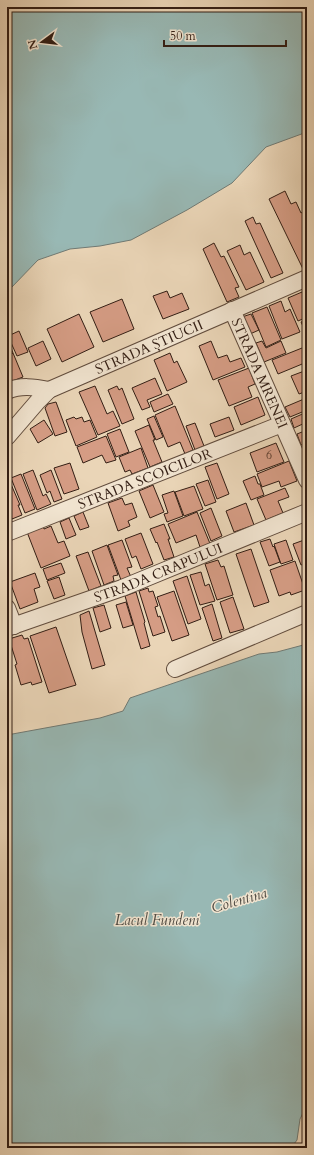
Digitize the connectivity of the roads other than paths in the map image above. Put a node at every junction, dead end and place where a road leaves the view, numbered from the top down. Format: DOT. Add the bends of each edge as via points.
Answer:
graph roads {
  1 [pos="307,278"];
  2 [pos="232,310"];
  3 [pos="49,390"];
  4 [pos="7,391"];
  5 [pos="282,424"];
  6 [pos="7,438"];
  7 [pos="307,480"];
  8 [pos="307,512"];
  9 [pos="7,532"];
  10 [pos="7,608"];
  11 [pos="307,613"];
  12 [pos="11,627"];
  13 [pos="176,669"];
  1 -- 2 [label="street, STRADA ȘTIUCII"];
  2 -- 3 [label="street, STRADA ȘTIUCII"];
  2 -- 5 [label="street, STRADA MRENEI"];
  3 -- 4 [label="street" via="22,387"];
  3 -- 6 [label="street, STRADA ȘTIUCII"];
  5 -- 7 [label="street, STRADA MRENEI"];
  5 -- 9 [label="street, STRADA SCOICILOR"];
  8 -- 12 [label="street, STRADA CRAPULUI" via="122,588"];
  10 -- 12 [label="street"];
  11 -- 13 [label="street"];
}
